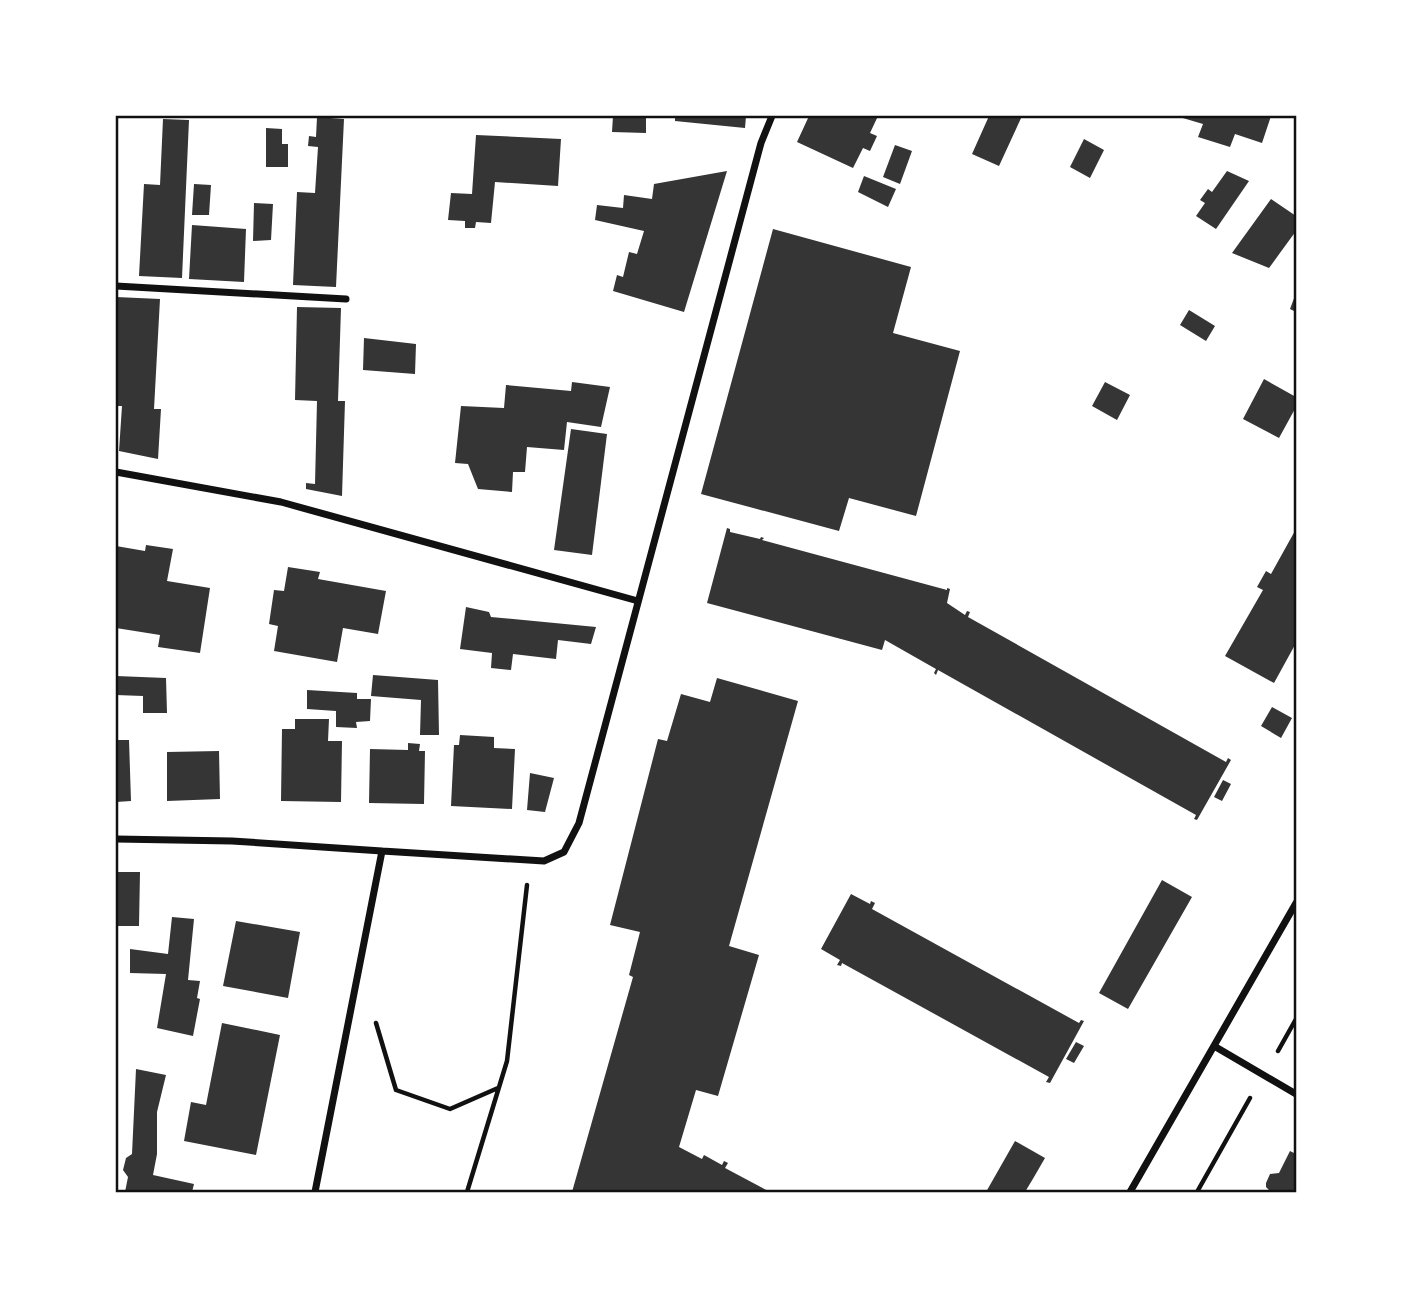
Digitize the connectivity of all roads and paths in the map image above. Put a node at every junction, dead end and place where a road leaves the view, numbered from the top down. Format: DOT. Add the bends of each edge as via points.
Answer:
graph roads {
  1 [pos="772,116"];
  2 [pos="116,286"];
  3 [pos="346,299"];
  4 [pos="116,472"];
  5 [pos="638,601"];
  6 [pos="116,839"];
  7 [pos="382,851"];
  8 [pos="530,860"];
  9 [pos="1297,903"];
  10 [pos="350,1015"];
  11 [pos="1297,1019"];
  12 [pos="1214,1046"];
  13 [pos="1264,1075"];
  14 [pos="499,1088"];
  15 [pos="1297,1094"];
  16 [pos="314,1192"];
  17 [pos="467,1192"];
  18 [pos="1130,1192"];
  19 [pos="1197,1192"];
  1 -- 5 [label="street" via="761,142"];
  2 -- 3 [label="street"];
  4 -- 5 [label="street" via="281,502"];
  5 -- 8 [label="street" via="579,823 564,852 544,861"];
  6 -- 7 [label="street"];
  7 -- 8 [label="street"];
  7 -- 10 [label="street"];
  8 -- 14 [label="path" via="507,1061"];
  9 -- 12 [label="street"];
  10 -- 14 [label="path" via="376,1022 396,1090 450,1109"];
  10 -- 16 [label="street"];
  11 -- 13 [label="path"];
  12 -- 13 [label="street"];
  12 -- 18 [label="street"];
  13 -- 15 [label="street"];
  13 -- 19 [label="path"];
  14 -- 17 [label="path"];
}
